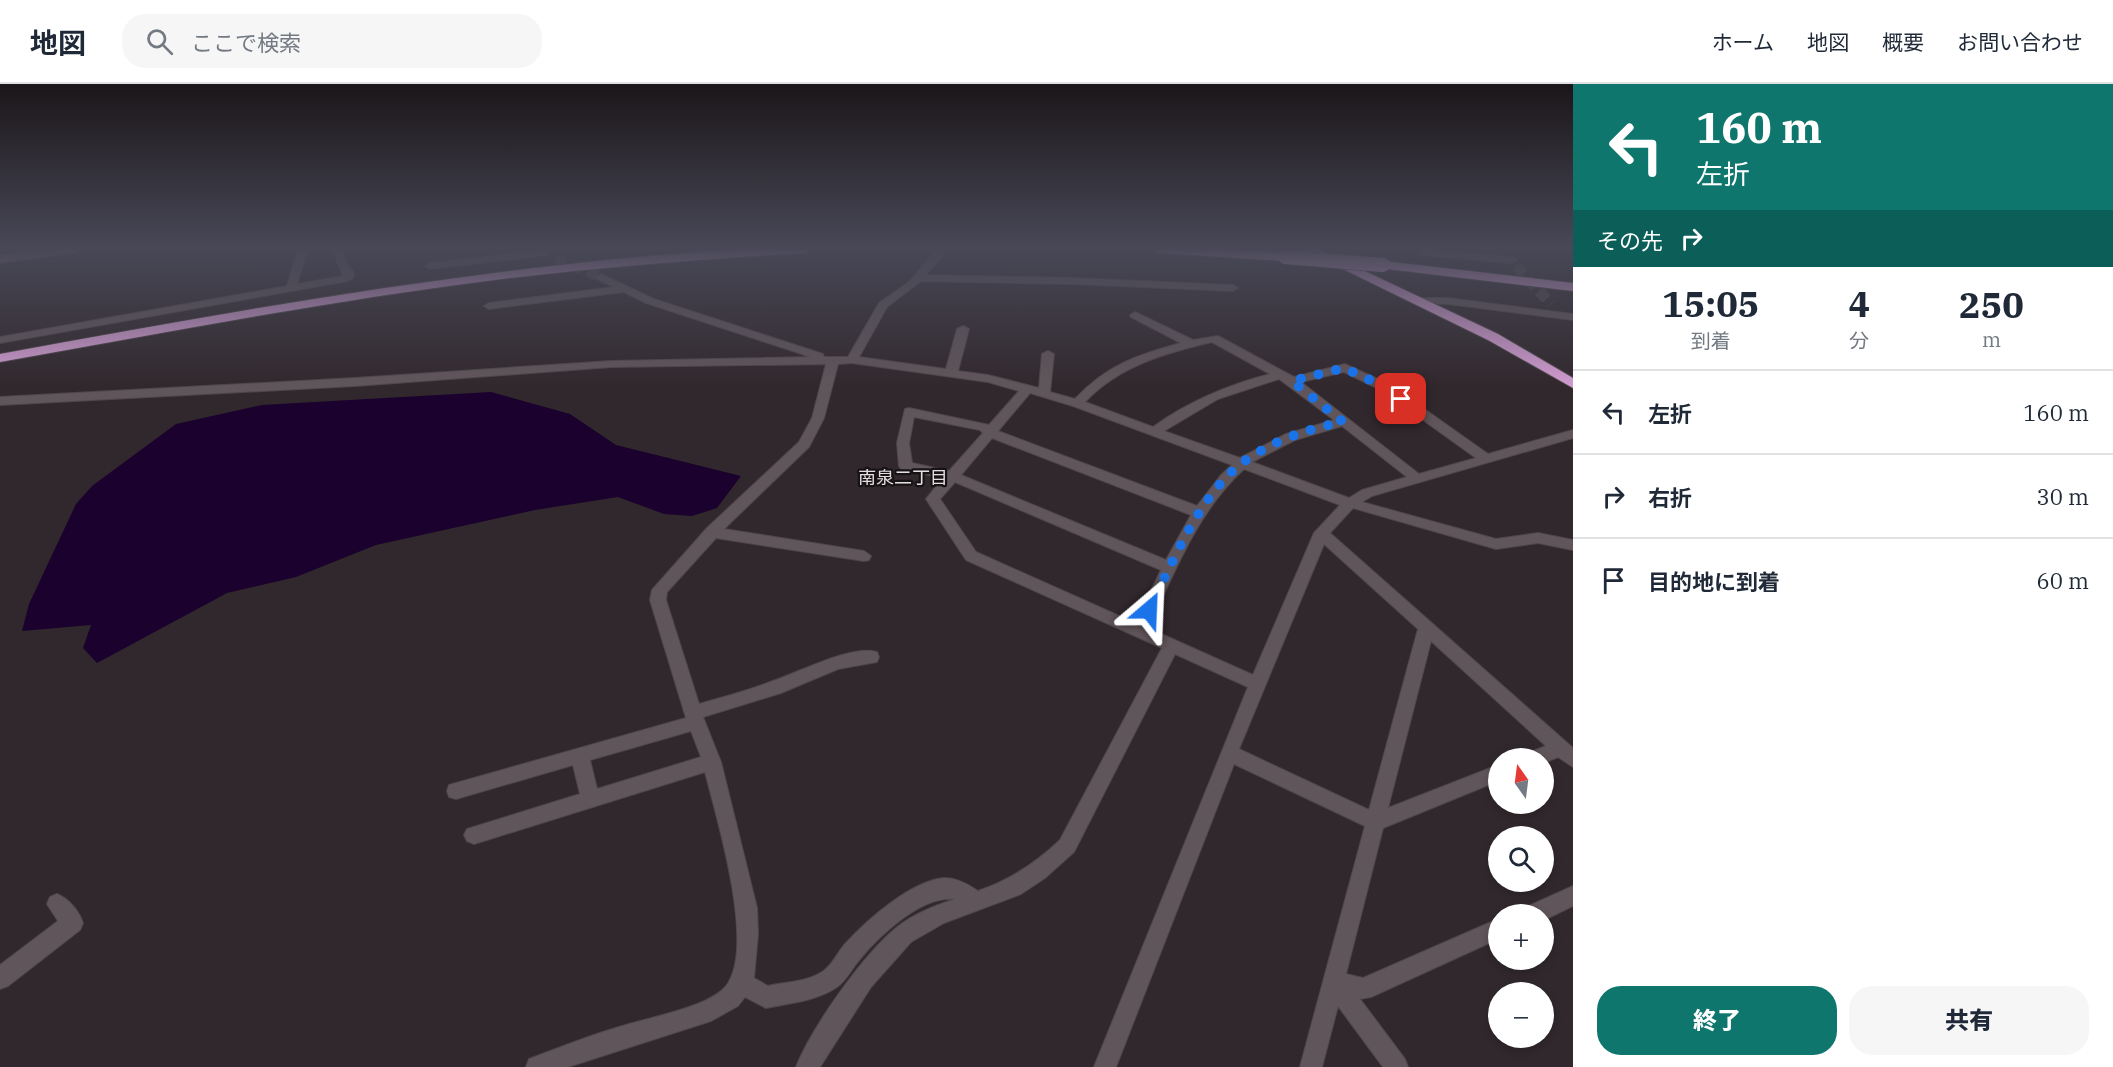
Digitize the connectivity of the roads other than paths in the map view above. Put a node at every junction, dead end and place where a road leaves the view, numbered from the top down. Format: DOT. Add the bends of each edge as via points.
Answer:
graph roads {
  1 [pos="253,295"];
  2 [pos="365,295"];
  3 [pos="579,295"];
  4 [pos="638,295"];
  5 [pos="896,295"];
  6 [pos="1407,295"];
  7 [pos="1420,301"];
  8 [pos="1551,304"];
  9 [pos="489,306"];
  10 [pos="1135,315"];
  11 [pos="1568,316"];
  12 [pos="963,329"];
  13 [pos="1573,330"];
  14 [pos="0,340"];
  15 [pos="1191,343"];
  16 [pos="1048,354"];
  17 [pos="0,358"];
  18 [pos="833,360"];
  19 [pos="852,360"];
  20 [pos="951,373"];
  21 [pos="1280,375"];
  22 [pos="1292,381"];
  23 [pos="1573,384"];
  24 [pos="1027,389"];
  25 [pos="1044,394"];
  26 [pos="0,401"];
  27 [pos="1077,404"];
  28 [pos="1343,422"];
  29 [pos="990,432"];
  30 [pos="1154,432"];
  31 [pos="1573,434"];
  32 [pos="1485,458"];
  33 [pos="1241,464"];
  34 [pos="952,476"];
  35 [pos="1415,477"];
  36 [pos="1350,503"];
  37 [pos="1200,513"];
  38 [pos="712,532"];
  39 [pos="1321,533"];
  40 [pos="1573,545"];
  41 [pos="864,556"];
  42 [pos="1170,568"];
  43 [pos="1427,626"];
  44 [pos="1139,631"];
  45 [pos="1171,646"];
  46 [pos="871,657"];
  47 [pos="1257,684"];
  48 [pos="694,717"];
  49 [pos="1228,753"];
  50 [pos="1567,754"];
  51 [pos="580,755"];
  52 [pos="712,762"];
  53 [pos="1488,777"];
  54 [pos="456,791"];
  55 [pos="591,800"];
  56 [pos="1376,822"];
  57 [pos="474,835"];
  58 [pos="1573,896"];
  59 [pos="975,901"];
  60 [pos="57,904"];
  61 [pos="1554,905"];
  62 [pos="1488,933"];
  63 [pos="0,978"];
  64 [pos="1333,981"];
  65 [pos="744,983"];
  66 [pos="537,1067"];
  67 [pos="807,1067"];
  68 [pos="1105,1067"];
  69 [pos="1311,1067"];
  70 [pos="1396,1067"];
  1 -- 14 [label="street"];
  2 -- 17 [label="highway"];
  3 -- 9 [label="street"];
  4 -- 18 [label="street"];
  5 -- 19 [label="street" via="883,305"];
  6 -- 7 [label="highway"];
  7 -- 11 [label="street"];
  7 -- 23 [label="highway"];
  8 -- 11 [label="street"];
  10 -- 15 [label="street"];
  11 -- 13 [label="street"];
  12 -- 20 [label="street"];
  15 -- 21 [label="street" via="1214,338"];
  15 -- 27 [label="street" via="1100,380"];
  16 -- 25 [label="street"];
  18 -- 19 [label="street"];
  18 -- 26 [label="street" via="610,364"];
  18 -- 38 [label="street" via="818,418 804,444"];
  19 -- 20 [label="street"];
  20 -- 24 [label="street"];
  21 -- 22 [label="street"];
  21 -- 30 [label="street" via="1191,406"];
  22 -- 28 [label="street"];
  22 -- 32 [label="street" via="1344,368 1385,387"];
  24 -- 25 [label="street"];
  24 -- 29 [label="street"];
  25 -- 27 [label="street"];
  27 -- 30 [label="street"];
  28 -- 33 [label="street" via="1289,436"];
  28 -- 35 [label="street"];
  29 -- 34 [label="street"];
  29 -- 34 [label="street" via="984,427 909,412 903,443 906,466"];
  29 -- 37 [label="street"];
  30 -- 33 [label="street"];
  31 -- 32 [label="street"];
  32 -- 35 [label="street"];
  33 -- 36 [label="street"];
  33 -- 37 [label="street"];
  34 -- 42 [label="street"];
  34 -- 44 [label="street" via="933,499 971,556"];
  35 -- 36 [label="street"];
  36 -- 39 [label="street"];
  36 -- 40 [label="street" via="1496,544 1538,538"];
  37 -- 42 [label="street"];
  38 -- 41 [label="street"];
  38 -- 48 [label="street" via="660,590 658,600"];
  39 -- 43 [label="street"];
  39 -- 47 [label="street"];
  42 -- 44 [label="street"];
  43 -- 50 [label="street"];
  43 -- 56 [label="street"];
  44 -- 45 [label="street"];
  45 -- 47 [label="street"];
  45 -- 59 [label="street" via="1067,846 1050,864 1023,882"];
  46 -- 48 [label="street" via="836,663"];
  47 -- 49 [label="street"];
  48 -- 51 [label="street"];
  48 -- 52 [label="street"];
  49 -- 56 [label="street"];
  49 -- 68 [label="street"];
  51 -- 54 [label="street"];
  51 -- 55 [label="street"];
  52 -- 55 [label="street"];
  52 -- 65 [label="street" via="747,908"];
  53 -- 56 [label="street"];
  55 -- 57 [label="street"];
  56 -- 64 [label="street"];
  58 -- 61 [label="street"];
  59 -- 65 [label="street" via="955,888 940,889 906,904 877,927 823,984 766,997"];
  59 -- 67 [label="street" via="938,914 905,934 871,970"];
  60 -- 63 [label="street" via="73,923"];
  62 -- 64 [label="street" via="1363,989"];
  64 -- 69 [label="street"];
  64 -- 70 [label="street"];
  65 -- 66 [label="street" via="711,1010"];
}
